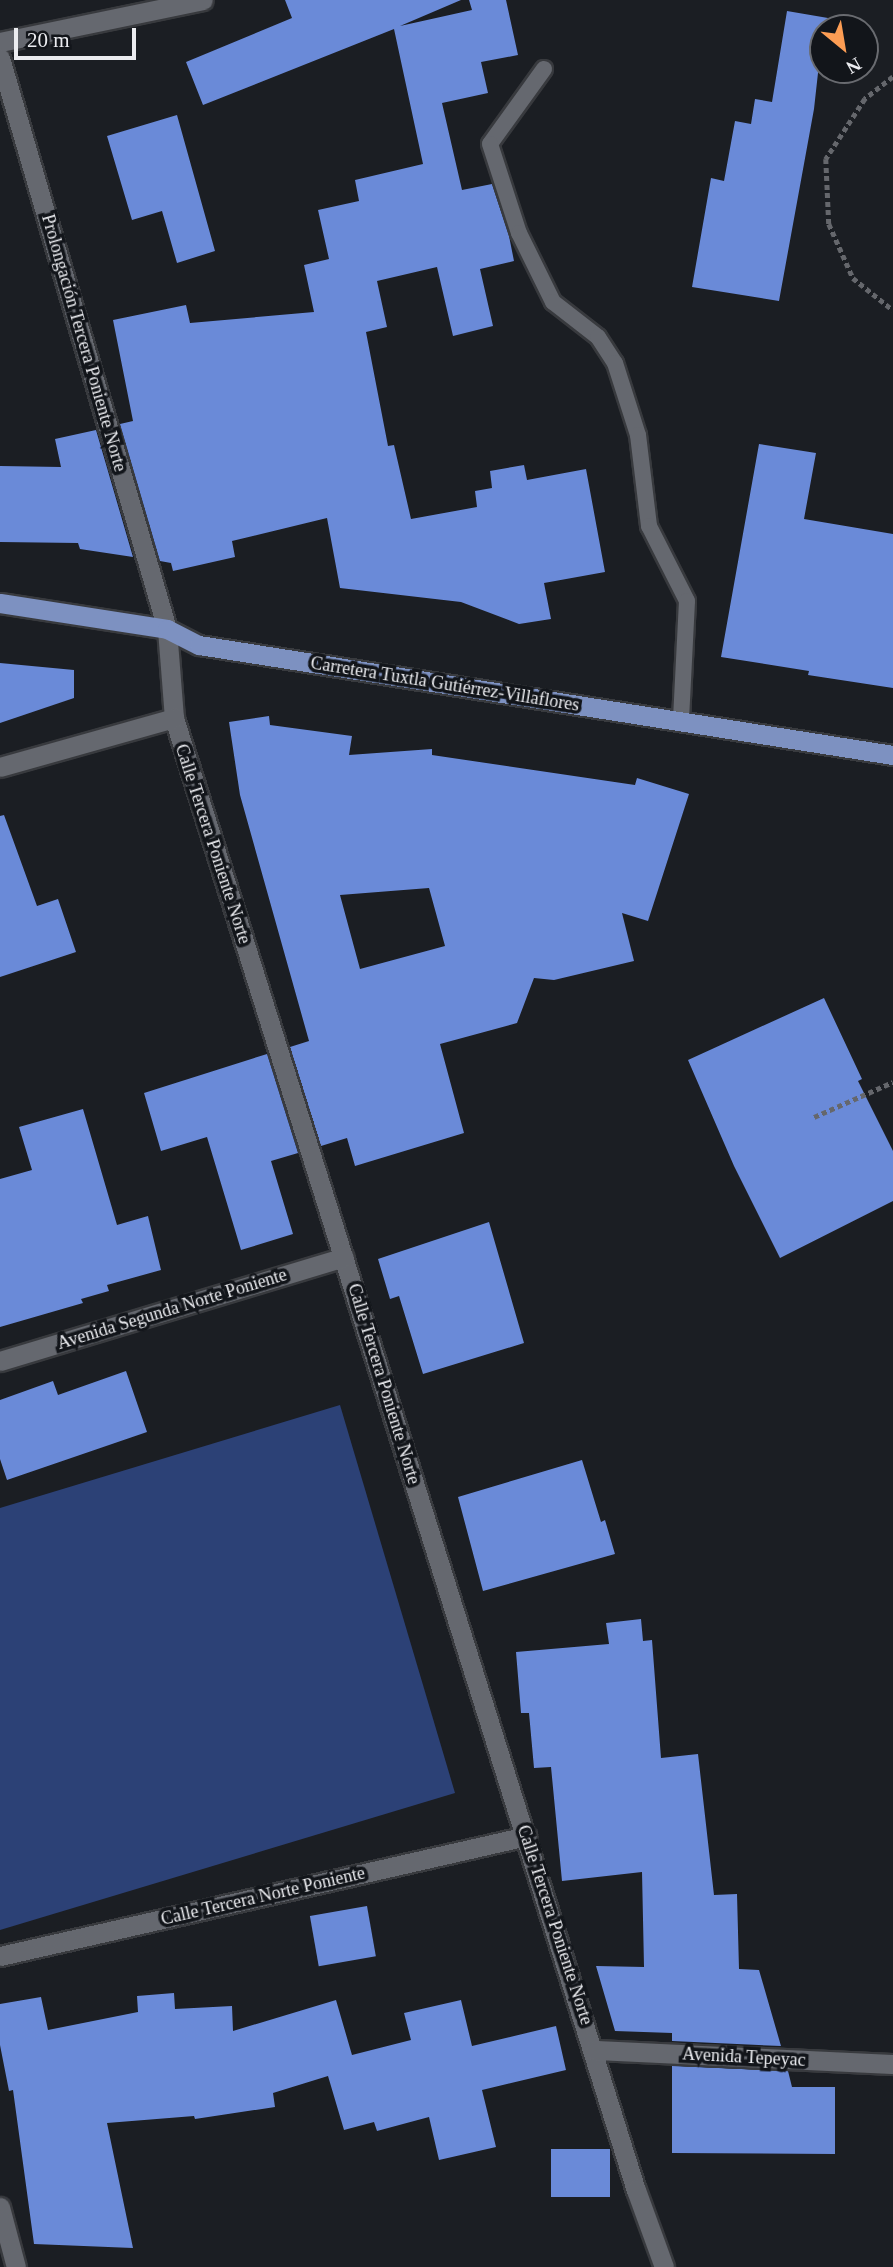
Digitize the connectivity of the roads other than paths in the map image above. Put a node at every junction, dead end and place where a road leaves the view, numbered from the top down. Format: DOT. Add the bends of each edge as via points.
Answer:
graph roads {
  1 [pos="203,0"];
  2 [pos="0,42"];
  3 [pos="0,58"];
  4 [pos="544,69"];
  5 [pos="0,603"];
  6 [pos="167,629"];
  7 [pos="174,718"];
  8 [pos="681,721"];
  9 [pos="893,755"];
  10 [pos="0,768"];
  11 [pos="344,1257"];
  12 [pos="0,1361"];
  13 [pos="527,1836"];
  14 [pos="0,1956"];
  15 [pos="595,2050"];
  16 [pos="893,2064"];
  17 [pos="0,2207"];
  18 [pos="16,2267"];
  19 [pos="664,2267"];
  1 -- 2 [label="street"];
  3 -- 6 [label="street, Prolongación Tercera Poniente Norte"];
  4 -- 8 [label="lane" via="490,144 519,233 553,302 598,337 615,363 638,435 649,526 687,601"];
  5 -- 6 [label="main road, Carretera Tuxtla Gutiérrez-Villaflores"];
  6 -- 7 [label="street, Prolongación Tercera Poniente Norte"];
  6 -- 8 [label="main road, Carretera Tuxtla Gutiérrez-Villaflores" via="199,645"];
  7 -- 10 [label="street"];
  7 -- 11 [label="street, Calle Tercera Poniente Norte"];
  8 -- 9 [label="main road, Carretera Tuxtla Gutiérrez-Villaflores"];
  11 -- 12 [label="street, Avenida Segunda Norte Poniente"];
  11 -- 13 [label="street, Calle Tercera Poniente Norte"];
  13 -- 14 [label="street, Calle Tercera Norte Poniente"];
  13 -- 15 [label="street, Calle Tercera Poniente Norte"];
  15 -- 16 [label="street, Avenida Tepeyac"];
  15 -- 19 [label="street, Calle Tercera Poniente Norte"];
  17 -- 18 [label="street"];
}
